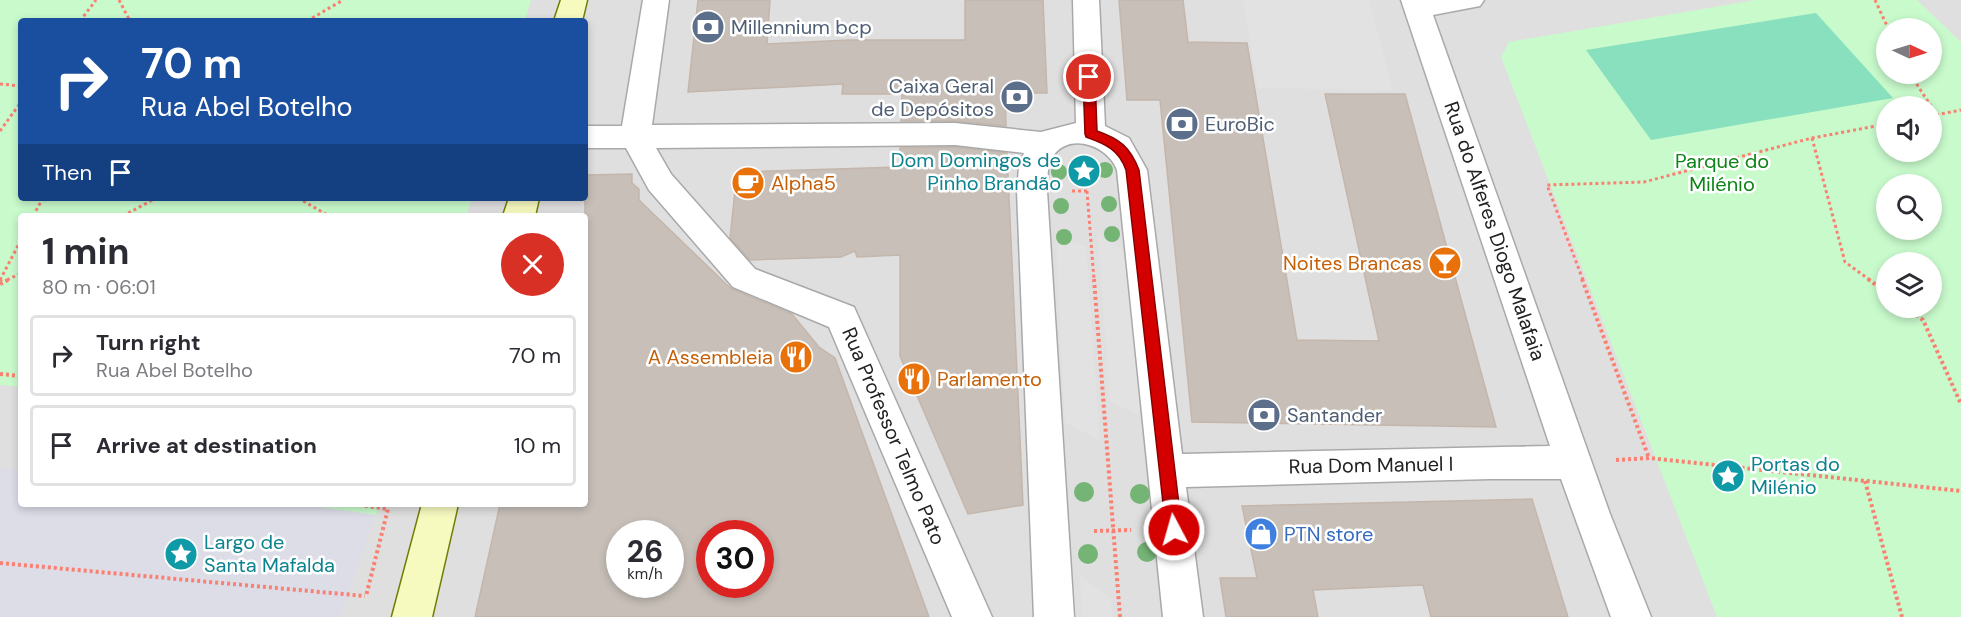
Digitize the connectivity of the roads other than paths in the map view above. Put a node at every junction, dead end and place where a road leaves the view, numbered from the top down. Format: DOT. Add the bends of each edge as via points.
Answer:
graph roads {
  1 [pos="574,0"];
  2 [pos="657,0"];
  3 [pos="1086,0"];
  4 [pos="1471,0"];
  5 [pos="1416,4"];
  6 [pos="569,18"];
  7 [pos="1091,134"];
  8 [pos="588,137"];
  9 [pos="635,138"];
  10 [pos="1046,144"];
  11 [pos="1573,463"];
  12 [pos="1168,471"];
  13 [pos="440,507"];
  14 [pos="412,617"];
  15 [pos="972,617"];
  16 [pos="1054,617"];
  17 [pos="1183,617"];
  18 [pos="1631,617"];
  1 -- 6 [label="main road"];
  2 -- 9 [label="street"];
  3 -- 7 [label="street"];
  4 -- 5 [label="street"];
  5 -- 11 [label="street, Rua do Alferes Diogo Malafaia"];
  7 -- 10 [label="street" via="1064,135"];
  7 -- 12 [label="street" via="1111,141 1126,154 1132,170"];
  8 -- 9 [label="street"];
  9 -- 10 [label="street" via="955,134"];
  9 -- 15 [label="street, Rua Professor Telmo Pato" via="660,182 744,278 842,317"];
  10 -- 16 [label="street" via="1038,153 1032,191"];
  11 -- 12 [label="street, Rua Dom Manuel I"];
  11 -- 18 [label="street, Rua do Alferes Diogo Malafaia"];
  12 -- 17 [label="street"];
  13 -- 14 [label="main road"];
}
